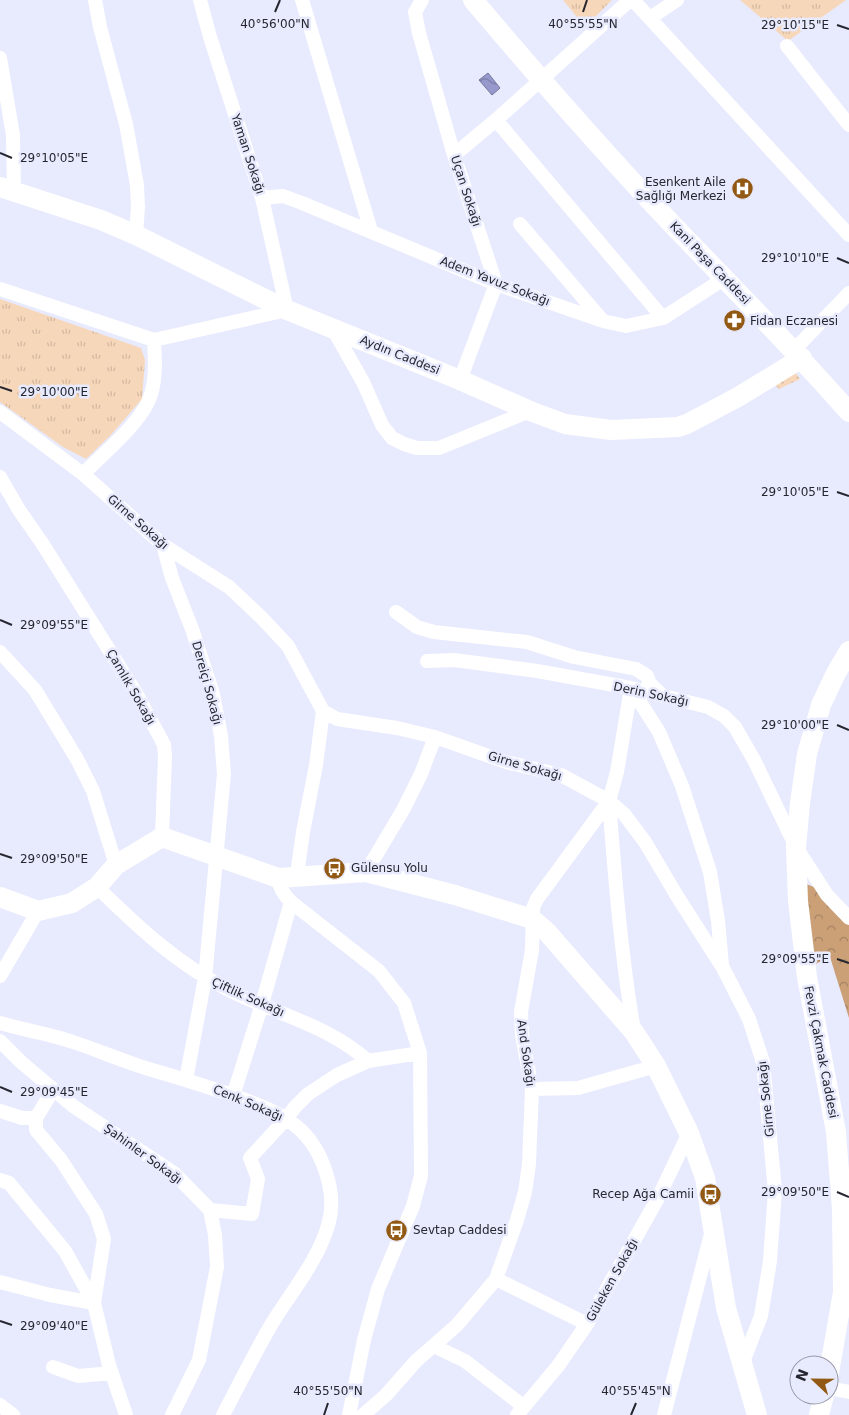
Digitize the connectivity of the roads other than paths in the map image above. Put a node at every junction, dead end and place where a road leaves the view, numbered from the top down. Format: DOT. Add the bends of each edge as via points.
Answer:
graph roads {
  1 [pos="94,0"];
  2 [pos="200,0"];
  3 [pos="302,0"];
  4 [pos="422,0"];
  5 [pos="473,0"];
  6 [pos="631,0"];
  7 [pos="676,0"];
  8 [pos="650,18"];
  9 [pos="787,46"];
  10 [pos="0,58"];
  11 [pos="540,80"];
  12 [pos="496,120"];
  13 [pos="849,126"];
  14 [pos="454,155"];
  15 [pos="7,189"];
  16 [pos="262,198"];
  17 [pos="520,224"];
  18 [pos="371,231"];
  19 [pos="136,235"];
  20 [pos="849,235"];
  21 [pos="725,278"];
  22 [pos="496,284"];
  23 [pos="0,289"];
  24 [pos="849,293"];
  25 [pos="287,310"];
  26 [pos="663,318"];
  27 [pos="603,322"];
  28 [pos="334,329"];
  29 [pos="154,340"];
  30 [pos="798,354"];
  31 [pos="460,380"];
  32 [pos="530,411"];
  33 [pos="0,412"];
  34 [pos="849,412"];
  35 [pos="83,474"];
  36 [pos="0,477"];
  37 [pos="163,545"];
  38 [pos="396,612"];
  39 [pos="849,651"];
  40 [pos="0,652"];
  41 [pos="428,661"];
  42 [pos="630,688"];
  43 [pos="662,694"];
  44 [pos="323,711"];
  45 [pos="435,737"];
  46 [pos="609,801"];
  47 [pos="162,837"];
  48 [pos="796,847"];
  49 [pos="217,856"];
  50 [pos="116,865"];
  51 [pos="366,872"];
  52 [pos="288,877"];
  53 [pos="97,888"];
  54 [pos="0,897"];
  55 [pos="291,902"];
  56 [pos="38,911"];
  57 [pos="849,918"];
  58 [pos="532,919"];
  59 [pos="723,968"];
  60 [pos="0,976"];
  61 [pos="205,978"];
  62 [pos="262,1004"];
  63 [pos="0,1023"];
  64 [pos="634,1032"];
  65 [pos="0,1041"];
  66 [pos="420,1053"];
  67 [pos="368,1061"];
  68 [pos="656,1066"];
  69 [pos="186,1080"];
  70 [pos="532,1088"];
  71 [pos="53,1090"];
  72 [pos="233,1096"];
  73 [pos="0,1110"];
  74 [pos="36,1118"];
  75 [pos="286,1119"];
  76 [pos="688,1133"];
  77 [pos="0,1180"];
  78 [pos="210,1210"];
  79 [pos="713,1229"];
  80 [pos="496,1279"];
  81 [pos="0,1282"];
  82 [pos="94,1303"];
  83 [pos="587,1324"];
  84 [pos="434,1346"];
  85 [pos="832,1355"];
  86 [pos="743,1362"];
  87 [pos="53,1367"];
  88 [pos="112,1373"];
  89 [pos="0,1406"];
  90 [pos="520,1411"];
  91 [pos="13,1415"];
  92 [pos="126,1415"];
  93 [pos="172,1415"];
  94 [pos="223,1415"];
  95 [pos="349,1415"];
  96 [pos="363,1415"];
  97 [pos="664,1415"];
  98 [pos="757,1415"];
  1 -- 19 [label="street" via="126,124 137,185"];
  2 -- 16 [label="street, Yaman Sokağı"];
  3 -- 18 [label="street"];
  4 -- 14 [label="street, Uçan Sokağı" via="415,12 419,34"];
  5 -- 11 [label="street, Kani Paşa Caddesi"];
  6 -- 8 [label="street"];
  6 -- 11 [label="street"];
  7 -- 8 [label="street"];
  8 -- 20 [label="street"];
  9 -- 13 [label="street"];
  10 -- 15 [label="street" via="13,135"];
  11 -- 12 [label="street"];
  11 -- 21 [label="street, Kani Paşa Caddesi"];
  12 -- 14 [label="street"];
  12 -- 26 [label="street"];
  14 -- 22 [label="street, Uçan Sokağı"];
  15 -- 19 [label="street, Aydın Caddesi"];
  16 -- 18 [label="street, Adem Yavuz Sokağı" via="283,196"];
  16 -- 25 [label="street, Yaman Sokağı"];
  17 -- 27 [label="street"];
  18 -- 22 [label="street, Adem Yavuz Sokağı"];
  19 -- 25 [label="street, Aydın Caddesi"];
  21 -- 26 [label="street, Adem Yavuz Sokağı"];
  21 -- 30 [label="street, Kani Paşa Caddesi"];
  22 -- 27 [label="street, Adem Yavuz Sokağı"];
  22 -- 31 [label="street"];
  23 -- 29 [label="street"];
  24 -- 30 [label="street"];
  25 -- 28 [label="street, Aydın Caddesi"];
  25 -- 29 [label="street"];
  26 -- 27 [label="street, Adem Yavuz Sokağı" via="626,326"];
  28 -- 31 [label="street, Aydın Caddesi"];
  28 -- 32 [label="street" via="382,425 392,438 404,444 439,448"];
  29 -- 35 [label="street" via="154,380 149,401 137,420"];
  30 -- 32 [label="street, Aydın Caddesi" via="738,397 678,427 610,430 565,424"];
  30 -- 34 [label="street, Kani Paşa Caddesi"];
  31 -- 32 [label="street, Aydın Caddesi"];
  33 -- 35 [label="street, Girne Sokağı"];
  35 -- 37 [label="street, Girne Sokağı"];
  36 -- 47 [label="street, Çamlık Sokağı" via="136,693 164,745"];
  37 -- 44 [label="street, Girne Sokağı" via="228,587 261,617 288,646"];
  37 -- 49 [label="street, Dereiçi Sokağı" via="213,694 221,736 224,783"];
  38 -- 43 [label="street" via="417,627 434,632 527,642 574,657 636,669 647,676 650,684"];
  39 -- 48 [label="street, Fevzi Çakmak Caddesi" via="821,705 807,754"];
  40 -- 50 [label="street" via="34,690 77,759 93,792"];
  41 -- 42 [label="street, Derin Sokağı" via="454,660"];
  42 -- 43 [label="street, Derin Sokağı"];
  42 -- 46 [label="street, And Sokağı" via="617,772"];
  42 -- 59 [label="street" via="659,732 685,794 710,872"];
  43 -- 48 [label="street, Derin Sokağı" via="708,707 735,727"];
  44 -- 45 [label="street, Girne Sokağı" via="337,719"];
  44 -- 52 [label="street" via="303,832"];
  45 -- 46 [label="street, Girne Sokağı" via="506,762 562,775"];
  45 -- 51 [label="street" via="403,810"];
  46 -- 58 [label="street, And Sokağı" via="537,899"];
  46 -- 59 [label="street, Girne Sokağı" via="624,814 645,842"];
  46 -- 64 [label="street" via="624,972"];
  47 -- 49 [label="street"];
  47 -- 50 [label="street"];
  48 -- 57 [label="street, Derin Sokağı" via="827,895"];
  48 -- 85 [label="street, Fevzi Çakmak Caddesi" via="798,901 807,978 836,1132 842,1209 843,1292"];
  49 -- 52 [label="street"];
  49 -- 61 [label="street, Dereiçi Sokağı"];
  50 -- 53 [label="street"];
  51 -- 52 [label="street"];
  51 -- 58 [label="street"];
  52 -- 55 [label="street" via="279,884"];
  53 -- 56 [label="street" via="72,903"];
  53 -- 61 [label="street, Çiftlik Sokağı" via="146,935"];
  54 -- 56 [label="street"];
  55 -- 62 [label="street"];
  55 -- 66 [label="street" via="379,971 404,1003"];
  56 -- 60 [label="street"];
  58 -- 64 [label="street" via="557,942"];
  58 -- 70 [label="street, And Sokağı" via="530,961 521,1012"];
  59 -- 86 [label="street, Girne Sokağı" via="749,1019 763,1062 775,1191 770,1261 761,1316"];
  61 -- 62 [label="street, Çiftlik Sokağı"];
  61 -- 69 [label="street, Dereiçi Sokağı"];
  62 -- 67 [label="street, Çiftlik Sokağı" via="323,1030"];
  62 -- 72 [label="street"];
  63 -- 69 [label="street, Cenk Sokağı" via="72,1042"];
  64 -- 68 [label="street"];
  65 -- 71 [label="street, Şahinler Sokağı"];
  66 -- 67 [label="street"];
  66 -- 95 [label="street" via="422,1176 378,1289"];
  67 -- 75 [label="street" via="337,1075 308,1094"];
  68 -- 70 [label="street" via="578,1088"];
  68 -- 76 [label="street"];
  69 -- 72 [label="street, Cenk Sokağı"];
  70 -- 80 [label="street, And Sokağı" via="529,1164 524,1192"];
  71 -- 74 [label="street"];
  71 -- 78 [label="street, Şahinler Sokağı" via="174,1173"];
  72 -- 75 [label="street, Cenk Sokağı"];
  73 -- 74 [label="street" via="22,1118"];
  74 -- 82 [label="street" via="36,1130 61,1160 100,1223 104,1239"];
  75 -- 78 [label="street" via="250,1158 258,1179 252,1214"];
  75 -- 94 [label="street, Cenk Sokağı" via="306,1136 321,1161 332,1200 329,1221 314,1256"];
  76 -- 79 [label="street" via="705,1178"];
  76 -- 83 [label="street, Güleken Sokağı" via="658,1198"];
  77 -- 82 [label="street" via="9,1182 65,1251"];
  78 -- 93 [label="street" via="217,1260 205,1332 198,1363"];
  79 -- 86 [label="street" via="726,1308"];
  79 -- 97 [label="street"];
  80 -- 83 [label="street"];
  80 -- 84 [label="street, And Sokağı" via="457,1325"];
  81 -- 82 [label="street"];
  82 -- 88 [label="street"];
  83 -- 90 [label="street, Güleken Sokağı" via="558,1366"];
  84 -- 90 [label="street" via="465,1361"];
  84 -- 96 [label="street, And Sokağı"];
  86 -- 98 [label="street"];
  87 -- 88 [label="street" via="78,1376"];
  88 -- 92 [label="street"];
  89 -- 91 [label="street"];
}
